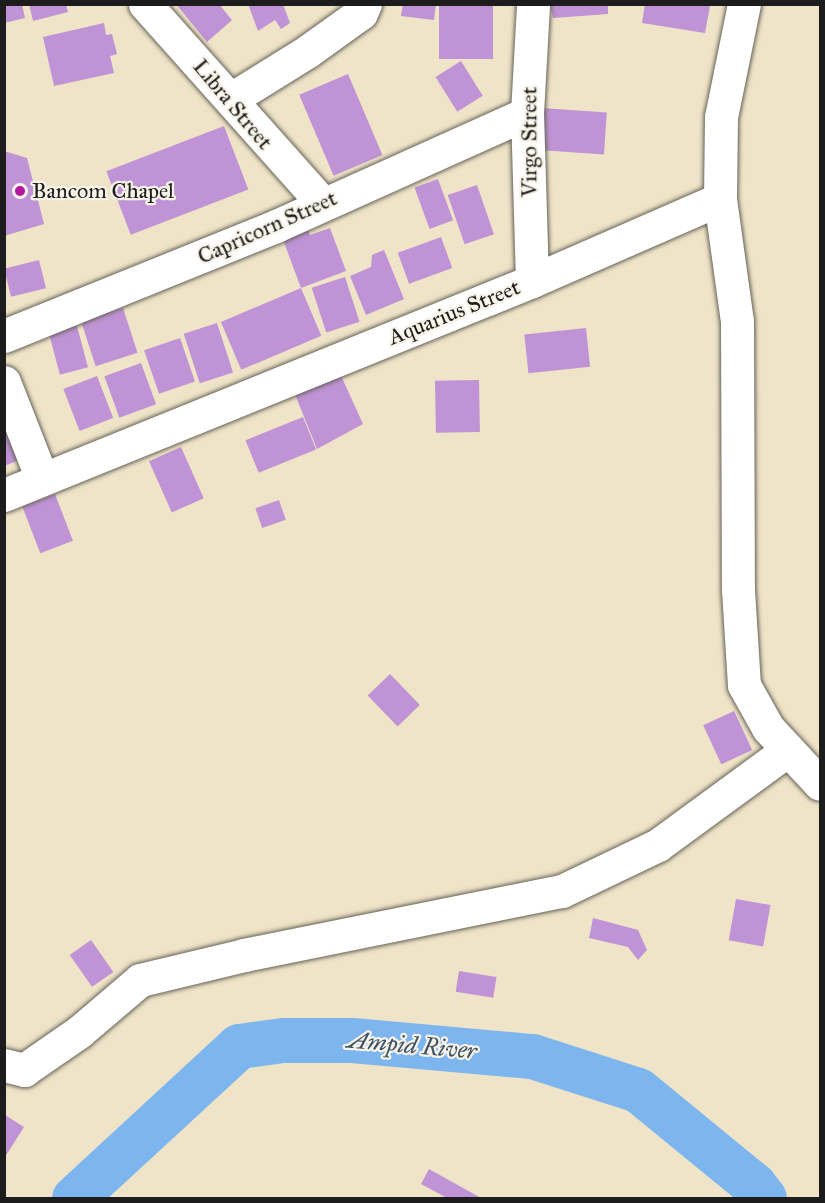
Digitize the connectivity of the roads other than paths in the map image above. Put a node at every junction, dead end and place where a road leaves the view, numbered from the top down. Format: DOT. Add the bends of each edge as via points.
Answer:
graph roads {
  1 [pos="145,4"];
  2 [pos="365,4"];
  3 [pos="533,4"];
  4 [pos="744,4"];
  5 [pos="231,99"];
  6 [pos="526,113"];
  7 [pos="720,198"];
  8 [pos="322,202"];
  9 [pos="532,280"];
  10 [pos="4,336"];
  11 [pos="4,382"];
  12 [pos="42,479"];
  13 [pos="4,495"];
  14 [pos="788,750"];
  15 [pos="820,784"];
  16 [pos="4,1065"];
  1 -- 5 [label="street, Libra Street"];
  2 -- 5 [label="street" via="361,13 308,51"];
  3 -- 6 [label="street, Virgo Street"];
  4 -- 7 [label="street" via="721,117"];
  5 -- 8 [label="street, Libra Street"];
  6 -- 8 [label="street, Capricorn Street"];
  6 -- 9 [label="street, Virgo Street"];
  7 -- 9 [label="street, Aquarius Street"];
  7 -- 14 [label="street" via="737,321 738,590 744,685 768,728"];
  8 -- 10 [label="street, Capricorn Street" via="276,226"];
  9 -- 12 [label="street, Aquarius Street"];
  11 -- 12 [label="street"];
  12 -- 13 [label="street, Aquarius Street"];
  14 -- 15 [label="street"];
  14 -- 16 [label="street" via="658,845 562,891 244,955 141,980 79,1032 24,1070"];
}
